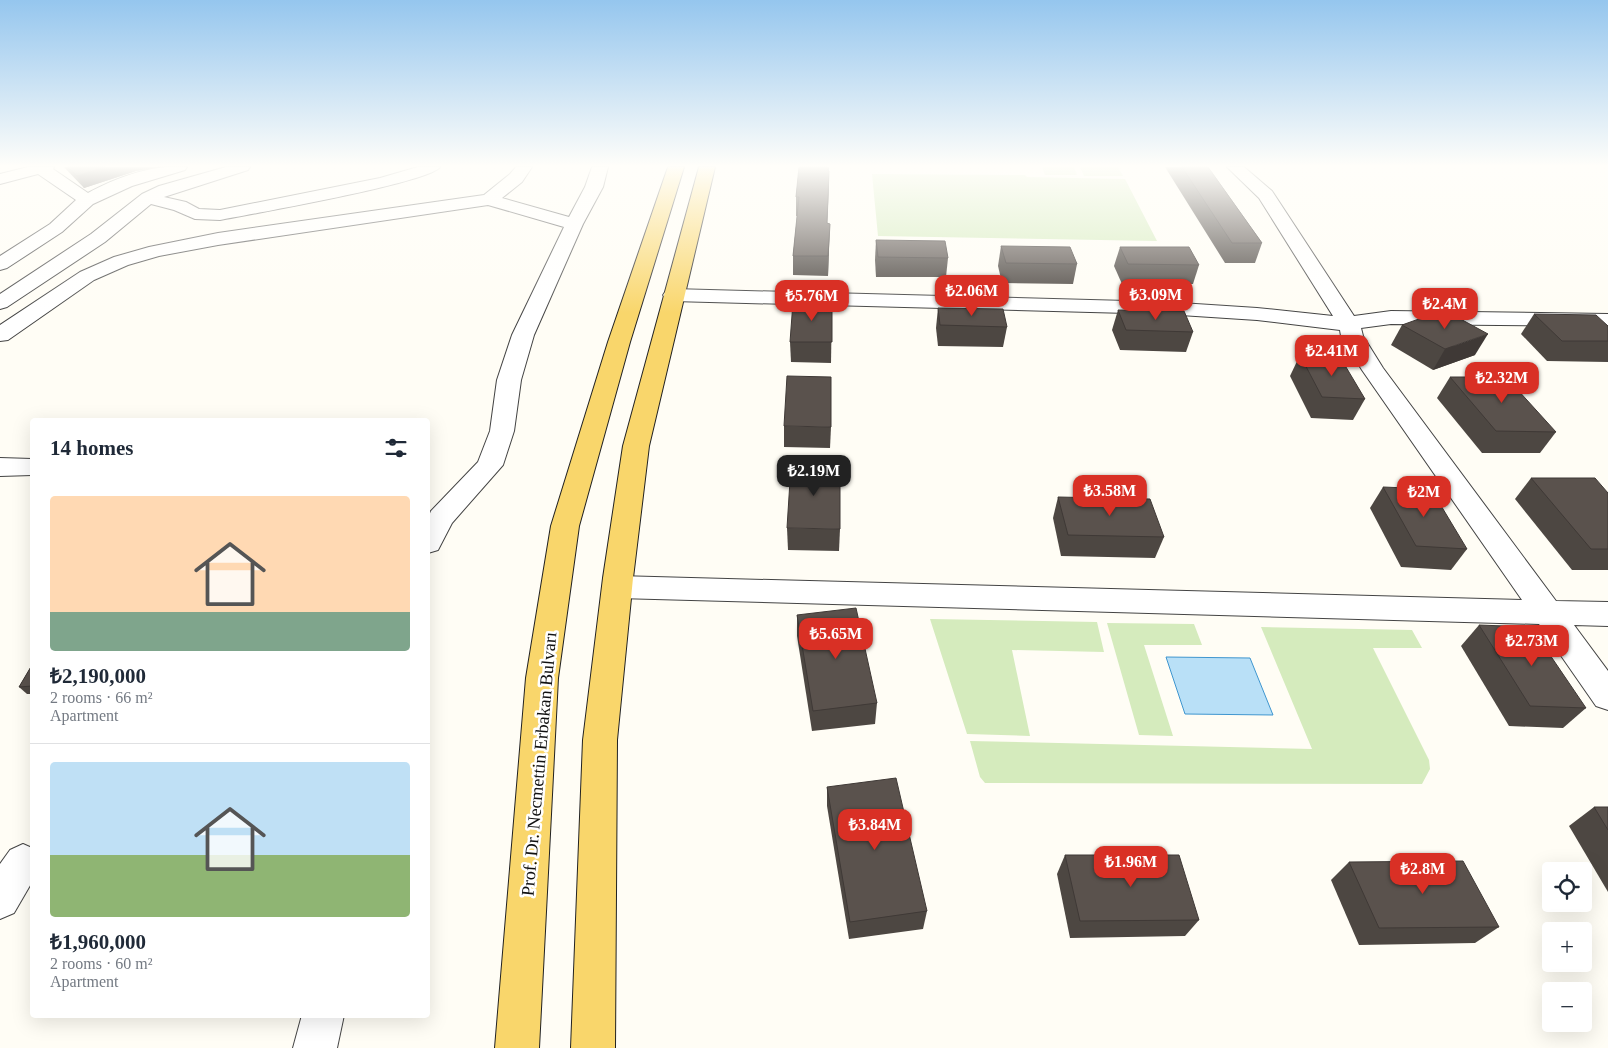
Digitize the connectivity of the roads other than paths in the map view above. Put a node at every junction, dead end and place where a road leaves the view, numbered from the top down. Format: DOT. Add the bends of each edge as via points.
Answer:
graph roads {
  1 [pos="69,216"];
  2 [pos="126,216"];
  3 [pos="379,216"];
  4 [pos="545,216"];
  5 [pos="578,216"];
  6 [pos="660,216"];
  7 [pos="695,216"];
  8 [pos="1279,216"];
  9 [pos="574,224"];
  10 [pos="0,264"];
  11 [pos="673,295"];
  12 [pos="0,303"];
  13 [pos="1608,320"];
  14 [pos="1349,324"];
  15 [pos="0,335"];
  16 [pos="0,467"];
  17 [pos="30,467"];
  18 [pos="439,503"];
  19 [pos="430,540"];
  20 [pos="618,587"];
  21 [pos="1548,613"];
  22 [pos="1608,614"];
  23 [pos="1608,696"];
  24 [pos="0,862"];
  25 [pos="0,899"];
  26 [pos="322,1018"];
  27 [pos="316,1048"];
  28 [pos="517,1048"];
  29 [pos="593,1048"];
  1 -- 10 [label="street"];
  2 -- 12 [label="street"];
  3 -- 15 [label="street" via="227,238 121,261 87,276"];
  4 -- 9 [label="street"];
  5 -- 9 [label="street"];
  6 -- 28 [label="main road, Prof. Dr. Necmettin Erbakan Bulvarı" via="565,526 542,678"];
  7 -- 11 [label="main road"];
  8 -- 14 [label="street"];
  9 -- 18 [label="street" via="524,335 509,380 502,432 490,465"];
  11 -- 14 [label="street" via="884,303 1138,306 1290,315"];
  11 -- 20 [label="main road" via="636,446"];
  13 -- 14 [label="street" via="1408,318 1358,320"];
  14 -- 21 [label="street" via="1352,336 1373,370"];
  16 -- 17 [label="street"];
  18 -- 19 [label="street" via="441,518"];
  20 -- 21 [label="street"];
  20 -- 29 [label="main road" via="600,740"];
  21 -- 22 [label="street"];
  21 -- 23 [label="street"];
  24 -- 25 [label="street" via="23,862"];
  26 -- 27 [label="street"];
}
